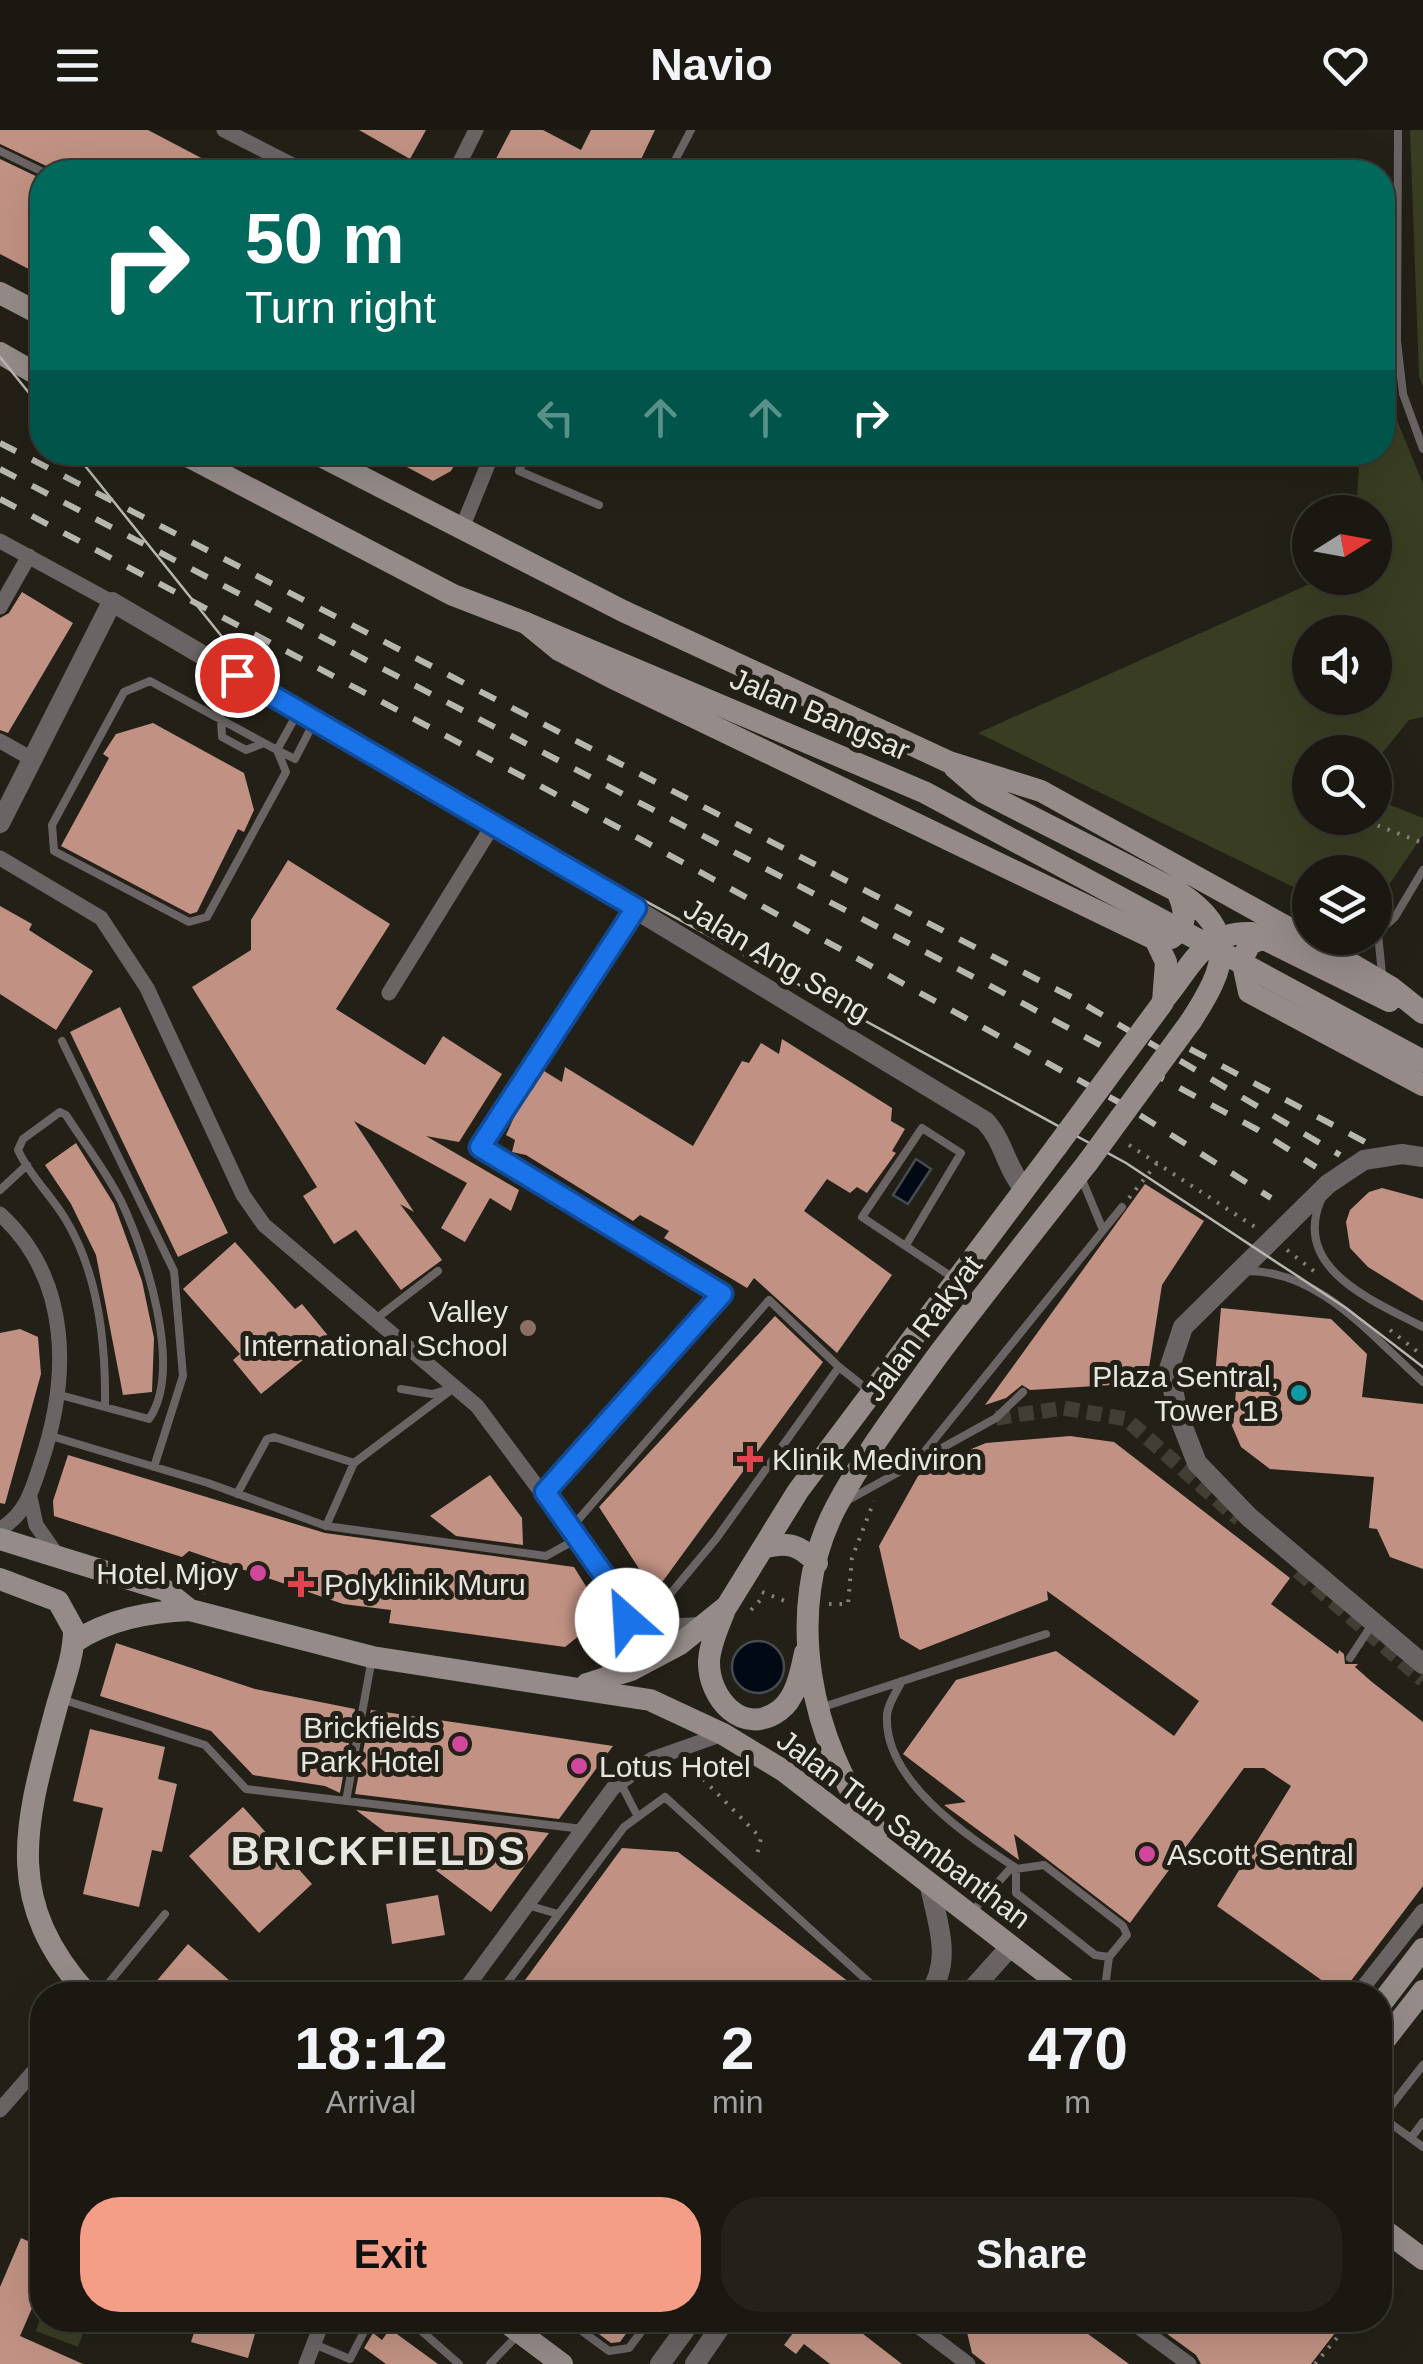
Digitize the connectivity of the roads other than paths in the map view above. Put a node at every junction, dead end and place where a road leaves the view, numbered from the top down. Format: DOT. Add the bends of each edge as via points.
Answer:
graph roads {
  1 [pos="224,130"];
  2 [pos="476,130"];
  3 [pos="691,130"];
  4 [pos="1398,130"];
  5 [pos="0,151"];
  6 [pos="269,160"];
  7 [pos="460,160"];
  8 [pos="675,160"];
  9 [pos="30,166"];
  10 [pos="0,294"];
  11 [pos="30,309"];
  12 [pos="0,353"];
  13 [pos="30,370"];
  14 [pos="1423,449"];
  15 [pos="205,465"];
  16 [pos="338,465"];
  17 [pos="489,465"];
  18 [pos="521,465"];
  19 [pos="600,505"];
  20 [pos="462,528"];
  21 [pos="0,540"];
  22 [pos="29,556"];
  23 [pos="112,602"];
  24 [pos="0,607"];
  25 [pos="526,623"];
  26 [pos="307,716"];
  27 [pos="221,719"];
  28 [pos="0,741"];
  29 [pos="264,742"];
  30 [pos="277,750"];
  31 [pos="32,760"];
  32 [pos="949,762"];
  33 [pos="0,823"];
  34 [pos="493,825"];
  35 [pos="0,858"];
  36 [pos="1423,870"];
  37 [pos="1177,891"];
  38 [pos="636,908"];
  39 [pos="1392,920"];
  40 [pos="1292,930"];
  41 [pos="1220,935"];
  42 [pos="1155,938"];
  43 [pos="1263,938"];
  44 [pos="1336,955"];
  45 [pos="1380,955"];
  46 [pos="1385,984"];
  47 [pos="1249,992"];
  48 [pos="389,993"];
  49 [pos="1402,1000"];
  50 [pos="1163,1001"];
  51 [pos="1423,1013"];
  52 [pos="1192,1019"];
  53 [pos="62,1041"];
  54 [pos="1423,1061"];
  55 [pos="1423,1086"];
  56 [pos="1423,1157"];
  57 [pos="27,1165"];
  58 [pos="1083,1167"];
  59 [pos="1328,1184"];
  60 [pos="1024,1189"];
  61 [pos="0,1190"];
  62 [pos="1122,1207"];
  63 [pos="0,1214"];
  64 [pos="1103,1230"];
  65 [pos="906,1244"];
  66 [pos="438,1271"];
  67 [pos="1239,1272"];
  68 [pos="956,1280"];
  69 [pos="377,1318"];
  70 [pos="1423,1327"];
  71 [pos="839,1366"];
  72 [pos="1423,1382"];
  73 [pos="455,1387"];
  74 [pos="401,1389"];
  75 [pos="1023,1392"];
  76 [pos="872,1393"];
  77 [pos="60,1395"];
  78 [pos="105,1406"];
  79 [pos="51,1436"];
  80 [pos="921,1456"];
  81 [pos="354,1463"];
  82 [pos="154,1467"];
  83 [pos="545,1492"];
  84 [pos="236,1494"];
  85 [pos="30,1497"];
  86 [pos="834,1511"];
  87 [pos="326,1526"];
  88 [pos="0,1529"];
  89 [pos="575,1533"];
  90 [pos="0,1539"];
  91 [pos="763,1548"];
  92 [pos="60,1558"];
  93 [pos="817,1563"];
  94 [pos="0,1579"];
  95 [pos="623,1602"];
  96 [pos="194,1611"];
  97 [pos="733,1614"];
  98 [pos="647,1621"];
  99 [pos="1373,1622"];
  100 [pos="706,1623"];
  101 [pos="808,1634"];
  102 [pos="1046,1634"];
  103 [pos="74,1642"];
  104 [pos="372,1657"];
  105 [pos="1350,1658"];
  106 [pos="1423,1664"];
  107 [pos="602,1680"];
  108 [pos="902,1681"];
  109 [pos="574,1687"];
  110 [pos="59,1698"];
  111 [pos="816,1709"];
  112 [pos="723,1734"];
  113 [pos="620,1782"];
  114 [pos="346,1801"];
  115 [pos="638,1817"];
  116 [pos="583,1829"];
  117 [pos="905,1868"];
  118 [pos="1016,1868"];
  119 [pos="930,1887"];
  120 [pos="527,1905"];
  121 [pos="1423,1911"];
  122 [pos="165,1914"];
  123 [pos="558,1914"];
  124 [pos="969,1916"];
  125 [pos="1010,1947"];
  126 [pos="1423,1949"];
  127 [pos="1110,1957"];
  128 [pos="78,1982"];
  129 [pos="110,1982"];
  130 [pos="471,1982"];
  131 [pos="508,1982"];
  132 [pos="869,1982"];
  133 [pos="938,1982"];
  134 [pos="979,1982"];
  135 [pos="1057,1982"];
  136 [pos="1106,1982"];
  137 [pos="1367,1982"];
  138 [pos="1392,1989"];
  139 [pos="1423,1991"];
  140 [pos="1392,2031"];
  141 [pos="1423,2066"];
  142 [pos="30,2076"];
  143 [pos="1392,2105"];
  144 [pos="0,2110"];
  145 [pos="1423,2122"];
  146 [pos="1392,2125"];
  147 [pos="1411,2138"];
  148 [pos="1423,2147"];
  149 [pos="1392,2236"];
  150 [pos="1423,2260"];
  151 [pos="318,2332"];
  152 [pos="364,2332"];
  153 [pos="422,2332"];
  154 [pos="512,2332"];
  155 [pos="526,2332"];
  156 [pos="583,2332"];
  157 [pos="641,2332"];
  158 [pos="683,2332"];
  159 [pos="718,2332"];
  160 [pos="938,2332"];
  161 [pos="1145,2332"];
  162 [pos="314,2344"];
  163 [pos="554,2362"];
  164 [pos="306,2364"];
  165 [pos="458,2364"];
  166 [pos="490,2364"];
  167 [pos="660,2364"];
  168 [pos="695,2364"];
  169 [pos="968,2364"];
  170 [pos="1189,2364"];
  1 -- 6 [label="street"];
  2 -- 7 [label="street"];
  3 -- 8 [label="lane"];
  4 -- 14 [label="lane" via="1397,341 1403,394"];
  5 -- 9 [label="lane"];
  10 -- 11 [label="main road"];
  12 -- 13 [label="main road"];
  15 -- 25 [label="main road, Jalan Bangsar" via="454,595"];
  16 -- 20 [label="main road, Jalan Bangsar"];
  17 -- 20 [label="street"];
  18 -- 19 [label="lane" via="519,471"];
  20 -- 32 [label="main road, Jalan Bangsar"];
  21 -- 22 [label="street, Jalan Ang Seng"];
  22 -- 23 [label="street, Jalan Ang Seng"];
  22 -- 24 [label="street"];
  23 -- 26 [label="street, Jalan Ang Seng"];
  23 -- 31 [label="street"];
  25 -- 42 [label="main road" via="611,678"];
  25 -- 54 [label="main road, Jalan Bangsar, bridge" via="924,792"];
  26 -- 30 [label="lane"];
  26 -- 30 [label="lane" via="295,759"];
  26 -- 34 [label="street, Jalan Ang Seng"];
  27 -- 29 [label="lane"];
  27 -- 29 [label="lane" via="222,737 246,750"];
  27 -- 30 [label="lane" via="150,680 124,692 52,824 54,851 189,922 207,917 286,772"];
  28 -- 31 [label="street"];
  29 -- 30 [label="lane"];
  31 -- 33 [label="street"];
  32 -- 37 [label="main road" via="983,792"];
  32 -- 40 [label="main road, Jalan Bangsar" via="1040,791"];
  34 -- 38 [label="street, Jalan Ang Seng"];
  34 -- 48 [label="street"];
  35 -- 69 [label="street" via="101,918 147,988 243,1195 288,1250"];
  36 -- 39 [label="lane"];
  37 -- 41 [label="main road" via="1204,911"];
  37 -- 42 [label="main road" via="1183,923 1171,938"];
  38 -- 60 [label="street, Jalan Ang Seng" via="985,1121"];
  38 -- 83 [label="lane" via="480,1147 722,1294"];
  41 -- 43 [label="main road"];
  41 -- 50 [label="main road, Jalan Rakyat"];
  41 -- 52 [label="main road, Jalan Rakyat" via="1218,973"];
  42 -- 50 [label="main road" via="1166,962"];
  43 -- 47 [label="main road" via="1244,952"];
  43 -- 49 [label="main road" via="1386,1001"];
  44 -- 46 [label="main road, Jalan Bangsar"];
  45 -- 46 [label="lane"];
  46 -- 49 [label="main road, Jalan Bangsar"];
  47 -- 52 [label="main road"];
  47 -- 55 [label="main road"];
  49 -- 51 [label="main road"];
  50 -- 60 [label="main road, Jalan Rakyat, bridge"];
  52 -- 58 [label="main road, Jalan Rakyat, bridge"];
  53 -- 82 [label="lane" via="174,1270 183,1376"];
  56 -- 59 [label="street" via="1364,1160"];
  57 -- 61 [label="lane"];
  57 -- 78 [label="lane" via="67,1221 81,1255 106,1346"];
  57 -- 78 [label="lane" via="18,1150 22,1139 55,1112 66,1115 120,1200 138,1245 164,1370 150,1419"];
  58 -- 64 [label="lane"];
  58 -- 86 [label="main road, Jalan Rakyat" via="880,1434"];
  59 -- 67 [label="street"];
  59 -- 70 [label="lane" via="1312,1219 1316,1248 1353,1290"];
  60 -- 68 [label="main road, Jalan Rakyat"];
  62 -- 64 [label="lane"];
  63 -- 77 [label="street" via="45,1275 58,1327"];
  64 -- 80 [label="lane"];
  65 -- 65 [label="lane" via="960,1158 959,1150 917,1129 862,1217"];
  65 -- 68 [label="lane"];
  66 -- 69 [label="lane"];
  67 -- 72 [label="lane" via="1291,1276 1318,1290"];
  67 -- 99 [label="street" via="1183,1327 1169,1370 1178,1414 1198,1463 1249,1517"];
  68 -- 76 [label="main road, Jalan Rakyat"];
  69 -- 73 [label="street"];
  71 -- 76 [label="lane"];
  71 -- 89 [label="lane" via="769,1300"];
  71 -- 98 [label="lane" via="716,1539"];
  73 -- 74 [label="lane" via="432,1394"];
  73 -- 81 [label="lane"];
  73 -- 83 [label="street"];
  75 -- 80 [label="lane" via="996,1418"];
  76 -- 91 [label="main road, Jalan Rakyat"];
  77 -- 78 [label="lane"];
  77 -- 79 [label="street"];
  79 -- 82 [label="lane"];
  79 -- 85 [label="street"];
  80 -- 86 [label="lane"];
  81 -- 84 [label="lane" via="274,1436"];
  81 -- 87 [label="lane"];
  82 -- 84 [label="lane"];
  83 -- 89 [label="street"];
  84 -- 87 [label="lane"];
  85 -- 88 [label="street"];
  85 -- 92 [label="street" via="36,1526"];
  86 -- 93 [label="main road, Jalan Rakyat"];
  87 -- 89 [label="lane" via="546,1556"];
  89 -- 95 [label="street"];
  90 -- 92 [label="main road, Jalan Tun Sambanthan"];
  91 -- 93 [label="main road" via="795,1545"];
  91 -- 97 [label="main road, Jalan Rakyat" via="740,1583"];
  92 -- 96 [label="main road, Jalan Tun Sambanthan" via="165,1590"];
  93 -- 101 [label="main road, Jalan Rakyat"];
  94 -- 103 [label="main road" via="58,1600"];
  95 -- 98 [label="street"];
  95 -- 107 [label="street" via="624,1646"];
  96 -- 103 [label="main road" via="137,1615"];
  96 -- 104 [label="main road, Jalan Tun Sambanthan"];
  97 -- 100 [label="main road, Jalan Rakyat"];
  97 -- 101 [label="main road" via="711,1646 710,1673 719,1702 744,1718 783,1708 799,1678"];
  98 -- 100 [label="street" via="680,1628"];
  99 -- 105 [label="lane"];
  99 -- 106 [label="street"];
  100 -- 107 [label="main road, Jalan Rakyat" via="680,1644"];
  101 -- 111 [label="main road, Jalan Rakyat"];
  102 -- 108 [label="lane"];
  103 -- 110 [label="main road"];
  104 -- 109 [label="main road, Jalan Tun Sambanthan"];
  104 -- 114 [label="lane"];
  107 -- 109 [label="main road, Jalan Rakyat"];
  108 -- 111 [label="lane"];
  108 -- 118 [label="lane" via="886,1713 893,1755 915,1788"];
  109 -- 112 [label="main road, Jalan Tun Sambanthan" via="635,1695"];
  110 -- 114 [label="lane" via="205,1745 246,1790"];
  110 -- 128 [label="main road" via="28,1810 28,1864 42,1933"];
  111 -- 117 [label="main road, Jalan Rakyat" via="850,1796"];
  112 -- 113 [label="street" via="652,1759"];
  112 -- 117 [label="main road, Jalan Tun Sambanthan" via="836,1808"];
  113 -- 115 [label="lane"];
  113 -- 116 [label="street"];
  114 -- 116 [label="lane"];
  115 -- 123 [label="lane"];
  115 -- 132 [label="lane" via="665,1797"];
  116 -- 120 [label="street"];
  117 -- 119 [label="main road, Jalan Tun Sambanthan"];
  118 -- 124 [label="lane"];
  118 -- 127 [label="lane" via="1016,1893 1095,1955"];
  118 -- 127 [label="lane" via="1044,1865 1122,1926 1128,1935"];
  119 -- 124 [label="main road, Jalan Tun Sambanthan"];
  119 -- 133 [label="street" via="944,1956"];
  120 -- 123 [label="lane"];
  120 -- 130 [label="street"];
  121 -- 137 [label="street"];
  122 -- 129 [label="lane"];
  123 -- 131 [label="lane"];
  124 -- 125 [label="main road, Jalan Tun Sambanthan"];
  125 -- 134 [label="street"];
  125 -- 135 [label="main road, Jalan Tun Sambanthan"];
  126 -- 138 [label="main road"];
  127 -- 136 [label="lane"];
  139 -- 140 [label="main road"];
  141 -- 143 [label="lane"];
  142 -- 144 [label="street"];
  145 -- 147 [label="lane"];
  146 -- 147 [label="lane"];
  147 -- 148 [label="lane"];
  149 -- 150 [label="main road"];
  151 -- 162 [label="street"];
  152 -- 162 [label="lane" via="350,2359"];
  153 -- 165 [label="lane"];
  154 -- 166 [label="lane"];
  155 -- 163 [label="main road"];
  156 -- 157 [label="lane" via="609,2351 629,2348"];
  158 -- 167 [label="street"];
  159 -- 168 [label="street"];
  160 -- 169 [label="street"];
  161 -- 170 [label="street"];
  162 -- 164 [label="street"];
}
